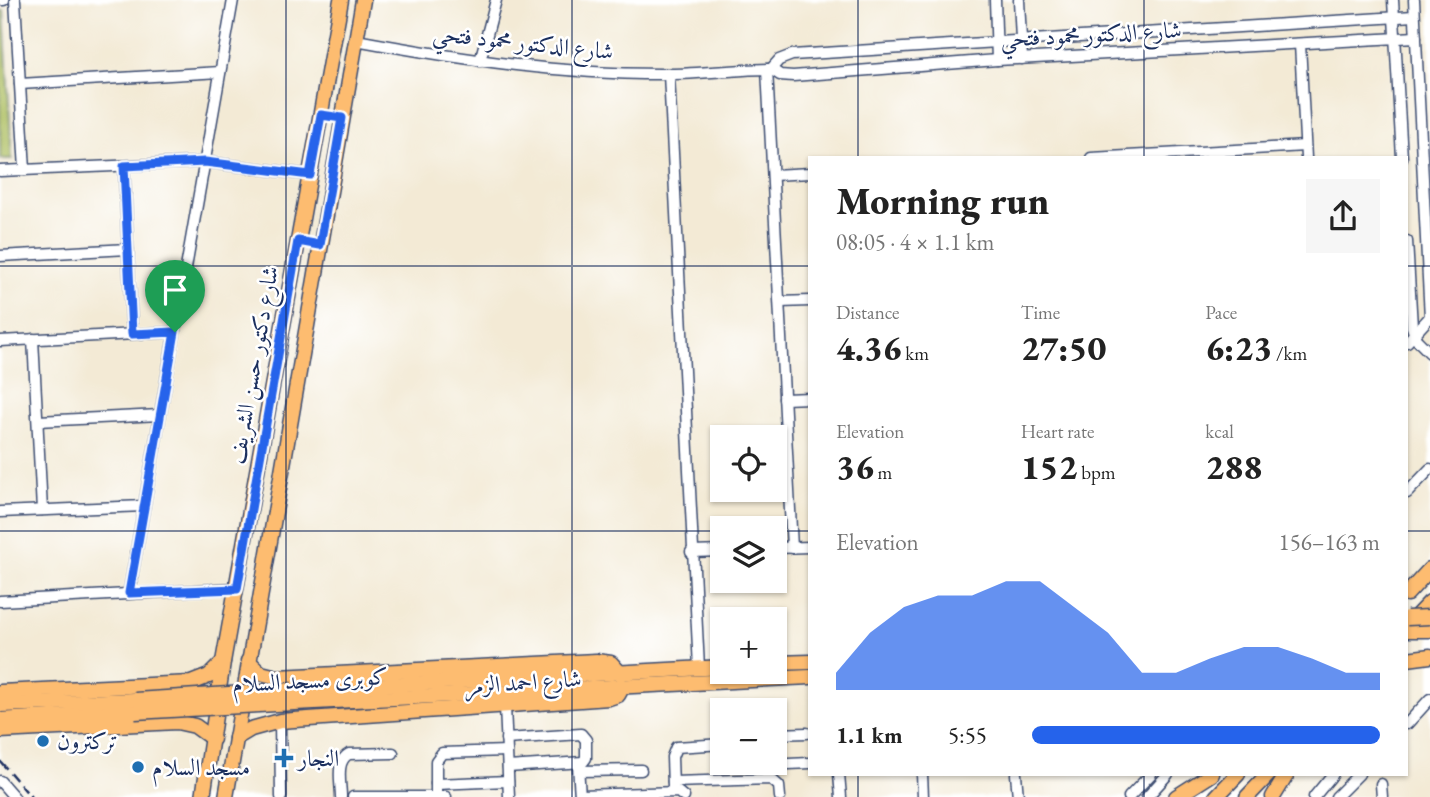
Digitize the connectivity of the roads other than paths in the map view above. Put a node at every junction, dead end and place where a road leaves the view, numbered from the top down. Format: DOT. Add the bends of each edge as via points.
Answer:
graph roads {
  1 [pos="15,0"];
  2 [pos="233,0"];
  3 [pos="341,0"];
  4 [pos="363,0"];
  5 [pos="496,0"];
  6 [pos="995,0"];
  7 [pos="1019,0"];
  8 [pos="1393,0"];
  9 [pos="1414,0"];
  10 [pos="1414,16"];
  11 [pos="1394,17"];
  12 [pos="1416,37"];
  13 [pos="1395,39"];
  14 [pos="356,40"];
  15 [pos="1021,40"];
  16 [pos="996,41"];
  17 [pos="1300,44"];
  18 [pos="1022,59"];
  19 [pos="997,60"];
  20 [pos="480,61"];
  21 [pos="769,69"];
  22 [pos="220,72"];
  23 [pos="669,74"];
  24 [pos="20,84"];
  25 [pos="321,115"];
  26 [pos="342,118"];
  27 [pos="1305,152"];
  28 [pos="1210,154"];
  29 [pos="1194,155"];
  30 [pos="1150,156"];
  31 [pos="1402,156"];
  32 [pos="205,162"];
  33 [pos="124,166"];
  34 [pos="25,170"];
  35 [pos="0,171"];
  36 [pos="808,173"];
  37 [pos="310,175"];
  38 [pos="773,175"];
  39 [pos="298,241"];
  40 [pos="320,245"];
  41 [pos="128,249"];
  42 [pos="0,256"];
  43 [pos="1408,273"];
  44 [pos="808,301"];
  45 [pos="780,302"];
  46 [pos="1430,317"];
  47 [pos="175,332"];
  48 [pos="132,334"];
  49 [pos="1410,338"];
  50 [pos="33,339"];
  51 [pos="0,341"];
  52 [pos="1430,353"];
  53 [pos="808,398"];
  54 [pos="784,399"];
  55 [pos="160,415"];
  56 [pos="38,421"];
  57 [pos="1430,469"];
  58 [pos="1408,492"];
  59 [pos="144,506"];
  60 [pos="42,510"];
  61 [pos="0,512"];
  62 [pos="808,547"];
  63 [pos="787,548"];
  64 [pos="792,548"];
  65 [pos="710,551"];
  66 [pos="691,552"];
  67 [pos="1430,569"];
  68 [pos="237,589"];
  69 [pos="129,593"];
  70 [pos="1408,593"];
  71 [pos="0,601"];
  72 [pos="1430,602"];
  73 [pos="1430,617"];
  74 [pos="1408,618"];
  75 [pos="1408,627"];
  76 [pos="1408,628"];
  77 [pos="1430,630"];
  78 [pos="1430,656"];
  79 [pos="1408,659"];
  80 [pos="248,661"];
  81 [pos="223,662"];
  82 [pos="808,662"];
  83 [pos="787,663"];
  84 [pos="699,668"];
  85 [pos="710,668"];
  86 [pos="808,677"];
  87 [pos="622,680"];
  88 [pos="184,683"];
  89 [pos="291,690"];
  90 [pos="0,692"];
  91 [pos="1430,699"];
  92 [pos="0,705"];
  93 [pos="135,706"];
  94 [pos="505,706"];
  95 [pos="0,720"];
  96 [pos="280,721"];
  97 [pos="177,722"];
  98 [pos="1408,723"];
  99 [pos="0,731"];
  100 [pos="807,733"];
  101 [pos="787,734"];
  102 [pos="236,738"];
  103 [pos="213,739"];
  104 [pos="506,745"];
  105 [pos="710,745"];
  106 [pos="393,753"];
  107 [pos="808,763"];
  108 [pos="787,764"];
  109 [pos="508,767"];
  110 [pos="579,767"];
  111 [pos="641,770"];
  112 [pos="839,776"];
  113 [pos="922,776"];
  114 [pos="1016,776"];
  115 [pos="1150,776"];
  116 [pos="1166,776"];
  117 [pos="1209,776"];
  118 [pos="1236,776"];
  119 [pos="1267,776"];
  120 [pos="1286,776"];
  121 [pos="1332,776"];
  122 [pos="1357,776"];
  123 [pos="767,778"];
  124 [pos="0,781"];
  125 [pos="508,781"];
  126 [pos="1381,784"];
  127 [pos="677,791"];
  128 [pos="440,792"];
  129 [pos="580,796"];
  130 [pos="14,797"];
  131 [pos="203,797"];
  132 [pos="226,797"];
  133 [pos="281,797"];
  134 [pos="341,797"];
  135 [pos="354,797"];
  136 [pos="379,797"];
  137 [pos="509,797"];
  138 [pos="780,797"];
  139 [pos="841,797"];
  140 [pos="923,797"];
  141 [pos="1018,797"];
  142 [pos="1129,797"];
  143 [pos="1147,797"];
  144 [pos="1176,797"];
  145 [pos="1216,797"];
  146 [pos="1247,797"];
  147 [pos="1273,797"];
  148 [pos="1314,797"];
  149 [pos="1336,797"];
  150 [pos="1382,797"];
  1 -- 24 [label="street"];
  2 -- 22 [label="street"];
  3 -- 25 [label="main road, شارع دكتور حسن الشريف"];
  4 -- 14 [label="main road, شارع دكتور حسن الشريف"];
  5 -- 20 [label="street"];
  6 -- 16 [label="street"];
  7 -- 15 [label="street"];
  8 -- 11 [label="street"];
  9 -- 10 [label="street"];
  10 -- 11 [label="street, شارع الدكتور محمود فتحي"];
  10 -- 12 [label="street"];
  11 -- 13 [label="street"];
  11 -- 15 [label="street, شارع الدكتور محمود فتحي"];
  12 -- 13 [label="street, شارع الدكتور محمود فتحي"];
  12 -- 46 [label="street"];
  13 -- 17 [label="street, شارع الدكتور محمود فتحي"];
  13 -- 31 [label="street"];
  14 -- 20 [label="street, شارع الدكتور محمود فتحي"];
  14 -- 26 [label="main road, شارع دكتور حسن الشريف"];
  15 -- 16 [label="street, شارع الدكتور محمود فتحي"];
  15 -- 18 [label="street"];
  16 -- 19 [label="street"];
  16 -- 21 [label="street, شارع الدكتور محمود فتحي" via="792,55"];
  17 -- 18 [label="street, شارع الدكتور محمود فتحي"];
  17 -- 27 [label="street"];
  18 -- 19 [label="street, شارع الدكتور محمود فتحي"];
  19 -- 21 [label="street, شارع الدكتور محمود فتحي" via="793,76"];
  20 -- 23 [label="street, شارع الدكتور محمود فتحي" via="587,72"];
  21 -- 23 [label="street, شارع الدكتور محمود فتحي"];
  21 -- 38 [label="street"];
  22 -- 24 [label="street"];
  22 -- 32 [label="street"];
  23 -- 66 [label="street"];
  24 -- 34 [label="street"];
  25 -- 26 [label="main road"];
  25 -- 37 [label="main road, شارع دكتور حسن الشريف"];
  26 -- 40 [label="main road, شارع دكتور حسن الشريف"];
  27 -- 28 [label="street"];
  28 -- 29 [label="street"];
  29 -- 30 [label="street"];
  32 -- 33 [label="street"];
  32 -- 37 [label="street"];
  32 -- 47 [label="street"];
  33 -- 34 [label="street"];
  33 -- 41 [label="street"];
  34 -- 35 [label="street"];
  36 -- 38 [label="street"];
  37 -- 39 [label="main road, شارع دكتور حسن الشريف"];
  38 -- 45 [label="street"];
  39 -- 40 [label="main road"];
  39 -- 68 [label="main road, شارع دكتور حسن الشريف"];
  40 -- 80 [label="main road, شارع دكتور حسن الشريف"];
  41 -- 42 [label="street"];
  41 -- 48 [label="street"];
  43 -- 49 [label="street"];
  44 -- 45 [label="street"];
  45 -- 54 [label="street"];
  46 -- 49 [label="street"];
  47 -- 48 [label="street"];
  47 -- 55 [label="street"];
  48 -- 50 [label="street"];
  49 -- 52 [label="street"];
  50 -- 51 [label="street"];
  50 -- 56 [label="street"];
  53 -- 54 [label="street"];
  54 -- 64 [label="street"];
  55 -- 56 [label="street"];
  55 -- 59 [label="street"];
  56 -- 60 [label="street"];
  57 -- 58 [label="street"];
  59 -- 60 [label="street"];
  59 -- 69 [label="street"];
  60 -- 61 [label="street"];
  62 -- 64 [label="street"];
  63 -- 64 [label="street"];
  65 -- 66 [label="street"];
  66 -- 84 [label="street"];
  67 -- 70 [label="main road"];
  68 -- 69 [label="street"];
  68 -- 81 [label="main road, شارع دكتور حسن الشريف"];
  69 -- 71 [label="street"];
  72 -- 75 [label="main road"];
  73 -- 74 [label="main road, bridge"];
  76 -- 77 [label="main road"];
  78 -- 79 [label="main road"];
  80 -- 89 [label="main road"];
  80 -- 102 [label="main road, شارع دكتور حسن الشريف"];
  81 -- 88 [label="main road" via="209,676"];
  81 -- 103 [label="main road, شارع دكتور حسن الشريف"];
  82 -- 83 [label="main road"];
  84 -- 85 [label="main road, شارع احمد الزمر"];
  84 -- 87 [label="main road, شارع احمد الزمر"];
  86 -- 87 [label="main road, شارع احمد الزمر"];
  87 -- 89 [label="main road, كوبرى مسجد السلام"];
  87 -- 94 [label="main road, شارع احمد الزمر" via="618,695 609,698"];
  88 -- 90 [label="main road"];
  88 -- 97 [label="main road" via="192,705 189,714"];
  89 -- 93 [label="main road, كوبرى مسجد السلام, bridge"];
  89 -- 96 [label="main road" via="279,684 274,695"];
  91 -- 98 [label="street"];
  92 -- 93 [label="main road, كوبرى مسجد السلام"];
  93 -- 95 [label="main road, كوبرى مسجد السلام"];
  94 -- 96 [label="main road, شارع احمد الزمر"];
  94 -- 104 [label="street"];
  96 -- 102 [label="main road, شارع احمد الزمر"];
  96 -- 133 [label="street"];
  97 -- 99 [label="main road"];
  97 -- 103 [label="main road" via="195,726"];
  100 -- 101 [label="street"];
  102 -- 132 [label="main road, شارع دكتور حسن الشريف"];
  103 -- 131 [label="main road, شارع دكتور حسن الشريف"];
  104 -- 109 [label="street"];
  104 -- 110 [label="street" via="583,735 586,758"];
  104 -- 128 [label="street" via="442,753 436,761"];
  105 -- 127 [label="street" via="676,747 672,757"];
  106 -- 134 [label="street" via="343,757"];
  107 -- 108 [label="street"];
  109 -- 110 [label="street"];
  109 -- 125 [label="street"];
  110 -- 111 [label="street"];
  110 -- 129 [label="street"];
  112 -- 139 [label="street"];
  113 -- 140 [label="street"];
  114 -- 141 [label="street"];
  115 -- 142 [label="street"];
  116 -- 143 [label="street"];
  117 -- 144 [label="main road"];
  118 -- 145 [label="main road"];
  119 -- 146 [label="main road"];
  120 -- 147 [label="main road"];
  121 -- 148 [label="street"];
  122 -- 149 [label="street"];
  123 -- 127 [label="street"];
  123 -- 138 [label="street" via="778,783"];
  124 -- 130 [label="street"];
  125 -- 128 [label="street"];
  125 -- 137 [label="street"];
  126 -- 150 [label="street"];
  127 -- 129 [label="street"];
  128 -- 136 [label="street"];
  135 -- 136 [label="street"];
}
